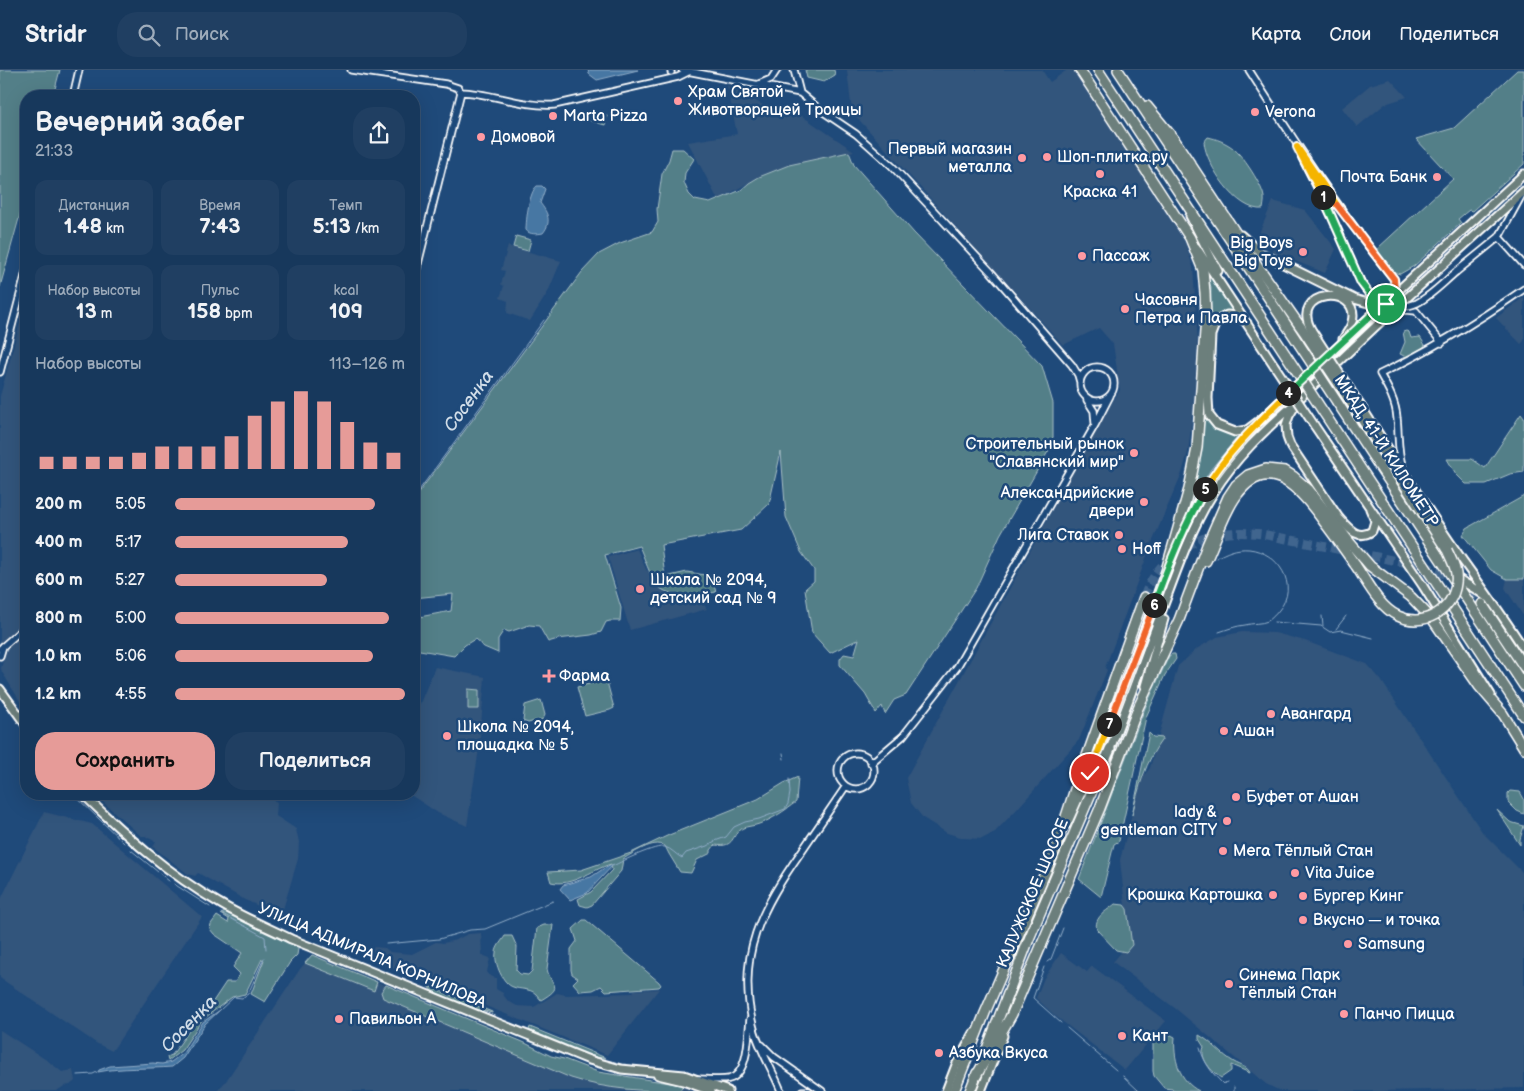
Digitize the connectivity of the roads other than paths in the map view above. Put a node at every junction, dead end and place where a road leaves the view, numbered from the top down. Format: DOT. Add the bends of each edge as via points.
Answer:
graph roads {
  1 [pos="80,70"];
  2 [pos="351,70"];
  3 [pos="777,70"];
  4 [pos="794,70"];
  5 [pos="1080,70"];
  6 [pos="1098,70"];
  7 [pos="1118,70"];
  8 [pos="1249,70"];
  9 [pos="676,72"];
  10 [pos="1125,81"];
  11 [pos="756,84"];
  12 [pos="74,90"];
  13 [pos="461,92"];
  14 [pos="800,93"];
  15 [pos="1297,147"];
  16 [pos="1524,174"];
  17 [pos="1524,191"];
  18 [pos="1179,193"];
  19 [pos="1229,223"];
  20 [pos="1499,237"];
  21 [pos="1190,238"];
  22 [pos="420,256"];
  23 [pos="1524,265"];
  24 [pos="1394,279"];
  25 [pos="1408,281"];
  26 [pos="1524,289"];
  27 [pos="20,295"];
  28 [pos="1393,295"];
  29 [pos="1232,300"];
  30 [pos="1391,313"];
  31 [pos="1247,323"];
  32 [pos="1310,333"];
  33 [pos="1442,343"];
  34 [pos="1337,348"];
  35 [pos="1072,365"];
  36 [pos="1092,368"];
  37 [pos="0,372"];
  38 [pos="1080,382"];
  39 [pos="1349,393"];
  40 [pos="1110,396"];
  41 [pos="1086,397"];
  42 [pos="1299,399"];
  43 [pos="1263,418"];
  44 [pos="1095,425"];
  45 [pos="1408,479"];
  46 [pos="1370,509"];
  47 [pos="1438,557"];
  48 [pos="1167,567"];
  49 [pos="1177,572"];
  50 [pos="1144,597"];
  51 [pos="1482,604"];
  52 [pos="1182,611"];
  53 [pos="1502,614"];
  54 [pos="20,631"];
  55 [pos="2,647"];
  56 [pos="1524,649"];
  57 [pos="0,656"];
  58 [pos="1524,667"];
  59 [pos="1524,686"];
  60 [pos="0,689"];
  61 [pos="1138,708"];
  62 [pos="1503,714"];
  63 [pos="1524,716"];
  64 [pos="20,717"];
  65 [pos="1524,748"];
  66 [pos="1110,749"];
  67 [pos="871,762"];
  68 [pos="846,786"];
  69 [pos="89,800"];
  70 [pos="1055,850"];
  71 [pos="750,1009"];
  72 [pos="985,1013"];
  73 [pos="1012,1014"];
  74 [pos="759,1042"];
  75 [pos="638,1071"];
  76 [pos="696,1078"];
  77 [pos="975,1078"];
  78 [pos="710,1091"];
  79 [pos="728,1091"];
  80 [pos="781,1091"];
  81 [pos="802,1091"];
  82 [pos="808,1091"];
  83 [pos="822,1091"];
  84 [pos="946,1091"];
  85 [pos="954,1091"];
  86 [pos="970,1091"];
  87 [pos="981,1091"];
  1 -- 12 [label="street"];
  2 -- 13 [label="street" via="446,84"];
  3 -- 11 [label="street" via="771,79"];
  4 -- 14 [label="street"];
  5 -- 21 [label="highway"];
  6 -- 18 [label="highway, МКАД, 41-Й КИЛОМЕТР"];
  7 -- 10 [label="highway"];
  8 -- 15 [label="street"];
  9 -- 11 [label="street"];
  9 -- 13 [label="street" via="660,80 543,105"];
  10 -- 19 [label="highway" via="1174,140"];
  10 -- 47 [label="highway, МКАД, 41-Й КИЛОМЕТР, bridge"];
  11 -- 14 [label="street"];
  13 -- 22 [label="street"];
  14 -- 35 [label="street" via="870,145 892,166"];
  15 -- 20 [label="street, bridge" via="1366,290 1380,302 1392,306 1416,303"];
  15 -- 24 [label="street"];
  16 -- 25 [label="main road"];
  17 -- 20 [label="street"];
  17 -- 30 [label="main road, КАЛУЖСКОЕ ШОССЕ"];
  18 -- 29 [label="main road"];
  18 -- 63 [label="highway, МКАД, 41-Й КИЛОМЕТР, bridge"];
  19 -- 28 [label="main road" via="1260,253 1354,299 1375,305"];
  19 -- 32 [label="highway" via="1283,301"];
  20 -- 23 [label="street"];
  21 -- 29 [label="main road"];
  21 -- 48 [label="highway" via="1202,270 1206,316 1197,448"];
  24 -- 25 [label="street"];
  24 -- 28 [label="street"];
  25 -- 28 [label="main road"];
  26 -- 33 [label="street"];
  27 -- 37 [label="street"];
  28 -- 34 [label="main road"];
  29 -- 31 [label="main road"];
  30 -- 33 [label="street" via="1416,311"];
  30 -- 42 [label="main road, КАЛУЖСКОЕ ШОССЕ"];
  31 -- 43 [label="main road" via="1238,316 1227,315 1213,328 1209,415 1217,426 1235,432 1246,430"];
  31 -- 46 [label="main road, bridge"];
  32 -- 34 [label="main road" via="1309,309 1315,300 1329,295 1346,302 1352,310 1353,321"];
  32 -- 39 [label="highway, bridge"];
  32 -- 39 [label="main road, bridge" via="1331,360"];
  33 -- 45 [label="street" via="1380,374 1396,409 1398,451"];
  34 -- 43 [label="main road"];
  35 -- 36 [label="street"];
  35 -- 38 [label="street"];
  36 -- 38 [label="street" via="1084,373"];
  36 -- 40 [label="street" via="1102,368 1114,380"];
  38 -- 41 [label="street" via="1081,392"];
  39 -- 45 [label="main road"];
  39 -- 52 [label="highway, bridge" via="1449,555 1456,584 1448,604 1438,613 1418,620 1397,616 1378,598 1298,489 1277,477 1262,477 1248,483 1233,501"];
  40 -- 41 [label="street" via="1098,402"];
  40 -- 44 [label="street"];
  41 -- 44 [label="street" via="1094,411"];
  42 -- 46 [label="main road" via="1286,425 1294,453 1339,518 1353,532 1362,535 1372,531 1375,521"];
  42 -- 49 [label="main road, КАЛУЖСКОЕ ШОССЕ" via="1258,437 1219,484 1198,521"];
  43 -- 48 [label="main road, КАЛУЖСКОЕ ШОССЕ" via="1208,484"];
  44 -- 67 [label="street" via="957,668 903,736"];
  45 -- 53 [label="main road"];
  46 -- 62 [label="main road"];
  47 -- 53 [label="main road" via="1467,586 1485,595"];
  47 -- 59 [label="highway, МКАД, 41-Й КИЛОМЕТР"];
  48 -- 70 [label="main road, КАЛУЖСКОЕ ШОССЕ" via="1124,688"];
  49 -- 61 [label="main road"];
  49 -- 66 [label="main road, КАЛУЖСКОЕ ШОССЕ"];
  50 -- 70 [label="highway"];
  51 -- 58 [label="highway"];
  52 -- 61 [label="highway"];
  52 -- 62 [label="highway" via="1232,489 1241,479 1256,471 1285,471 1310,490 1370,566 1411,597 1434,620 1479,686"];
  53 -- 56 [label="main road"];
  54 -- 55 [label="street"];
  55 -- 57 [label="street"];
  60 -- 64 [label="main road"];
  61 -- 73 [label="highway" via="1100,808"];
  62 -- 65 [label="highway"];
  66 -- 77 [label="highway, КАЛУЖСКОЕ ШОССЕ" via="1029,939"];
  67 -- 68 [label="street" via="873,775 868,783 859,788"];
  67 -- 68 [label="street" via="864,755 850,754 844,758 838,773"];
  68 -- 71 [label="street" via="784,875 760,918 749,967"];
  69 -- 75 [label="main road, УЛИЦА АДМИРАЛА КОРНИЛОВА" via="162,866 251,920 589,1060"];
  70 -- 72 [label="highway, КАЛУЖСКОЕ ШОССЕ"];
  71 -- 74 [label="street"];
  71 -- 76 [label="street" via="747,1048 738,1073 727,1079"];
  72 -- 84 [label="main road" via="956,1065"];
  72 -- 85 [label="highway, КАЛУЖСКОЕ ШОССЕ"];
  73 -- 77 [label="highway"];
  73 -- 87 [label="main road"];
  74 -- 80 [label="street"];
  74 -- 83 [label="street" via="774,1057"];
  75 -- 76 [label="main road, УЛИЦА АДМИРАЛА КОРНИЛОВА"];
  75 -- 78 [label="main road"];
  76 -- 79 [label="main road, УЛИЦА АДМИРАЛА КОРНИЛОВА"];
  77 -- 86 [label="highway, КАЛУЖСКОЕ ШОССЕ"];
  81 -- 82 [label="street"];
}
